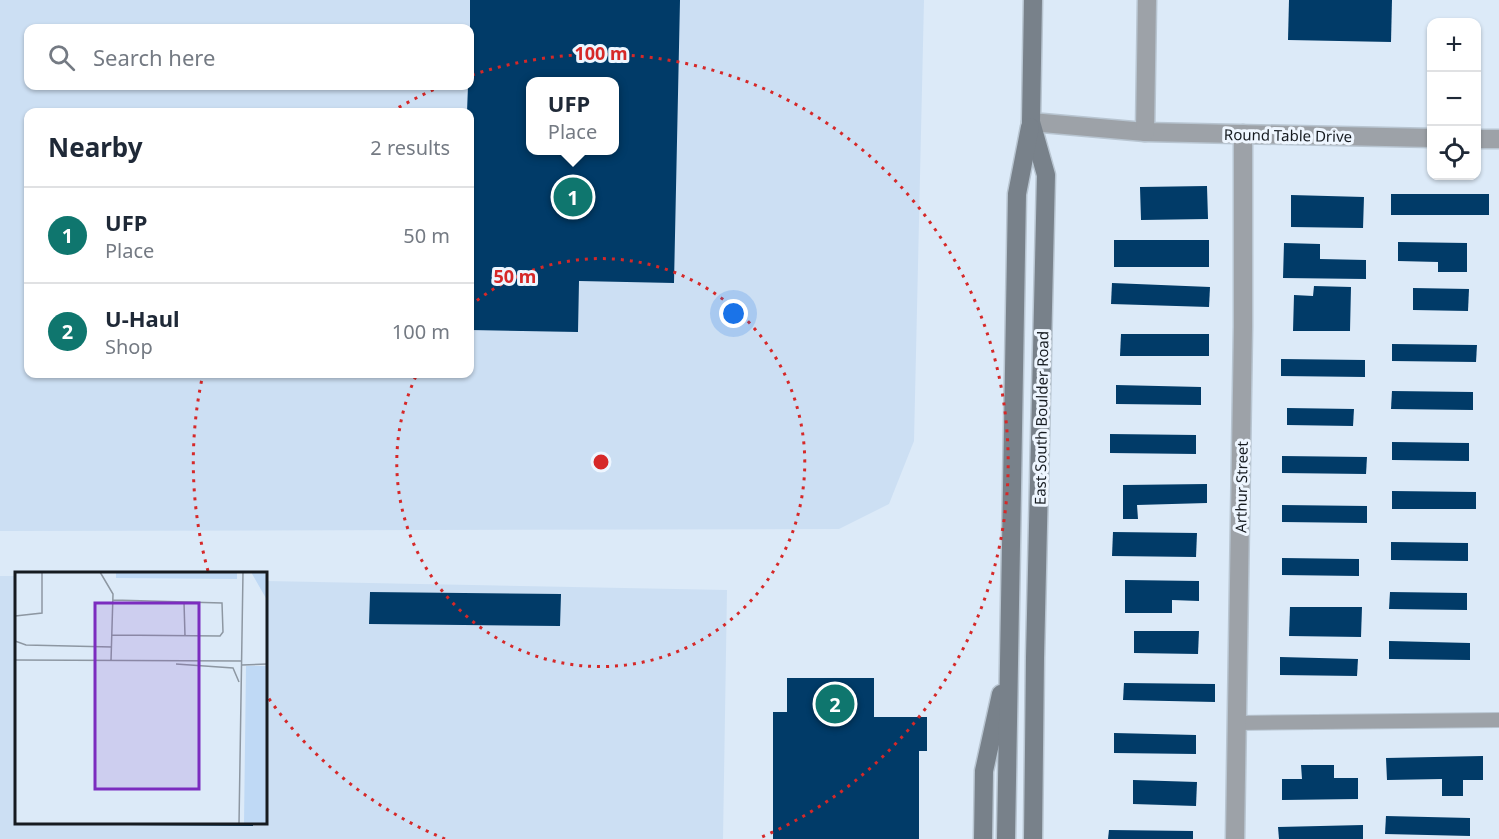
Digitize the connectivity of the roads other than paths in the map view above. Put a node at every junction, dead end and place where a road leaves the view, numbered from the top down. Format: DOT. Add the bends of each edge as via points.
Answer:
graph roads {
  1 [pos="1033,0"];
  2 [pos="1147,0"];
  3 [pos="1031,122"];
  4 [pos="1145,132"];
  5 [pos="1244,134"];
  6 [pos="1427,138"];
  7 [pos="1481,139"];
  8 [pos="1499,139"];
  9 [pos="1009,654"];
  10 [pos="1499,720"];
  11 [pos="1237,723"];
  12 [pos="983,839"];
  13 [pos="1006,839"];
  14 [pos="1034,839"];
  15 [pos="1235,839"];
  1 -- 3 [label="main road, East South Boulder Road"];
  2 -- 4 [label="street"];
  3 -- 4 [label="street, Round Table Drive"];
  3 -- 9 [label="main road" via="1017,194"];
  3 -- 14 [label="main road, East South Boulder Road" via="1046,175"];
  4 -- 5 [label="street, Round Table Drive"];
  5 -- 6 [label="street, Round Table Drive"];
  5 -- 11 [label="street, Arthur Street"];
  7 -- 8 [label="street"];
  9 -- 12 [label="main road" via="984,771"];
  9 -- 13 [label="main road"];
  10 -- 11 [label="lane"];
  11 -- 15 [label="street, Arthur Street"];
}
